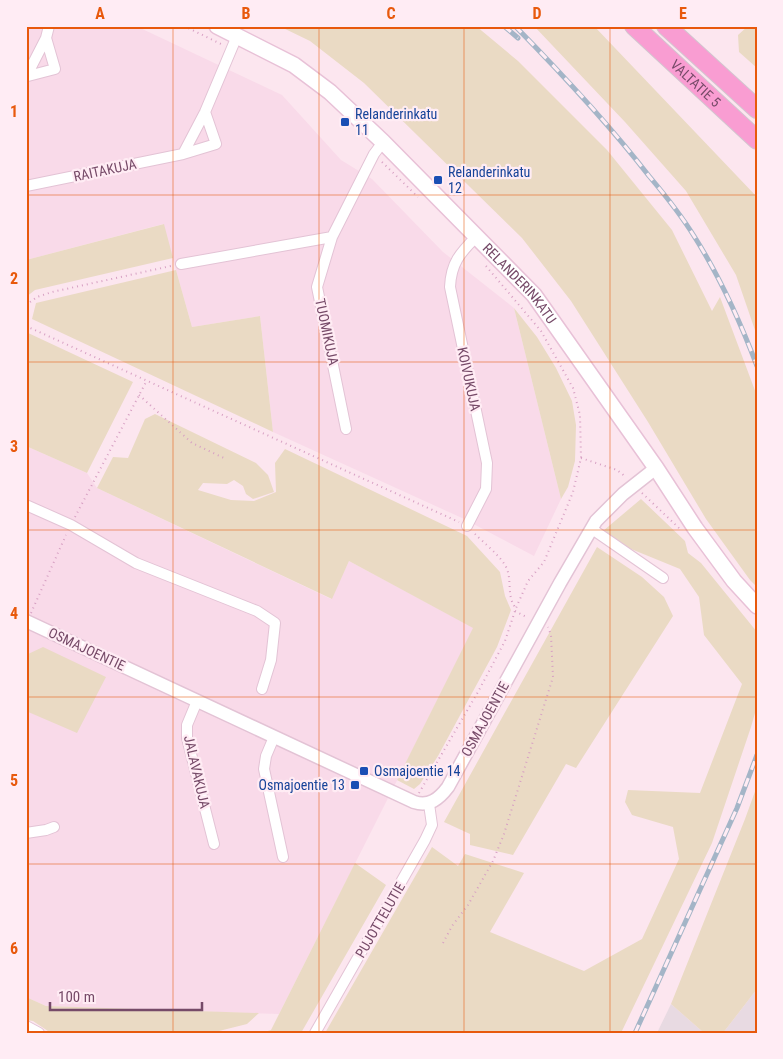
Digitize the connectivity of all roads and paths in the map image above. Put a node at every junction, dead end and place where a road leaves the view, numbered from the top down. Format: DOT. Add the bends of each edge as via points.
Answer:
graph roads {
  1 [pos="49,26"];
  2 [pos="184,26"];
  3 [pos="217,26"];
  4 [pos="634,26"];
  5 [pos="666,26"];
  6 [pos="237,36"];
  7 [pos="46,38"];
  8 [pos="226,46"];
  9 [pos="27,77"];
  10 [pos="757,109"];
  11 [pos="205,112"];
  12 [pos="757,140"];
  13 [pos="383,142"];
  14 [pos="183,154"];
  15 [pos="26,186"];
  16 [pos="477,236"];
  17 [pos="332,237"];
  18 [pos="484,263"];
  19 [pos="181,264"];
  20 [pos="26,305"];
  21 [pos="26,326"];
  22 [pos="146,381"];
  23 [pos="138,396"];
  24 [pos="346,428"];
  25 [pos="581,458"];
  26 [pos="226,459"];
  27 [pos="656,468"];
  28 [pos="625,477"];
  29 [pos="26,504"];
  30 [pos="82,524"];
  31 [pos="71,525"];
  32 [pos="467,526"];
  33 [pos="592,529"];
  34 [pos="663,578"];
  35 [pos="757,606"];
  36 [pos="516,608"];
  37 [pos="515,611"];
  38 [pos="530,619"];
  39 [pos="27,622"];
  40 [pos="548,628"];
  41 [pos="262,689"];
  42 [pos="197,701"];
  43 [pos="274,737"];
  44 [pos="421,791"];
  45 [pos="429,804"];
  46 [pos="54,826"];
  47 [pos="26,833"];
  48 [pos="214,844"];
  49 [pos="282,857"];
  50 [pos="443,942"];
  51 [pos="26,1026"];
  52 [pos="39,1033"];
  53 [pos="316,1033"];
  1 -- 7 [label="street"];
  2 -- 8 [label="path"];
  3 -- 6 [label="main road, RELANDERINKATU"];
  4 -- 12 [label="highway, VALTATIE 5"];
  5 -- 10 [label="highway, VALTATIE 5"];
  6 -- 11 [label="street"];
  6 -- 13 [label="main road, RELANDERINKATU" via="313,78"];
  7 -- 9 [label="street"];
  7 -- 9 [label="street" via="55,68"];
  11 -- 14 [label="street"];
  11 -- 14 [label="street, RAITAKUJA" via="216,144"];
  13 -- 16 [label="main road, RELANDERINKATU"];
  13 -- 17 [label="street, TUOMIKUJA"];
  14 -- 15 [label="street, RAITAKUJA"];
  16 -- 27 [label="main road, RELANDERINKATU" via="534,295"];
  16 -- 32 [label="street, KOIVUKUJA" via="455,262 450,288 487,463 486,489"];
  17 -- 19 [label="street"];
  17 -- 24 [label="street, TUOMIKUJA" via="317,287"];
  18 -- 25 [label="path" via="541,331 573,388 580,414"];
  19 -- 20 [label="path" via="52,292"];
  21 -- 22 [label="path"];
  22 -- 23 [label="path"];
  22 -- 32 [label="path"];
  23 -- 26 [label="path" via="192,443"];
  23 -- 31 [label="path"];
  25 -- 28 [label="path" via="617,470"];
  25 -- 36 [label="path" via="573,492 544,562 528,581"];
  27 -- 33 [label="street, OSMAJOENTIE" via="623,494"];
  27 -- 35 [label="main road, RELANDERINKATU" via="712,551"];
  29 -- 31 [label="street"];
  30 -- 31 [label="street"];
  31 -- 39 [label="path"];
  31 -- 41 [label="street" via="136,563 256,611 275,623 271,660"];
  32 -- 36 [label="path" via="505,564"];
  33 -- 34 [label="street"];
  33 -- 45 [label="street, OSMAJOENTIE" via="448,787"];
  36 -- 37 [label="path"];
  37 -- 38 [label="path"];
  37 -- 44 [label="path" via="505,641"];
  39 -- 42 [label="street, OSMAJOENTIE"];
  40 -- 50 [label="path" via="552,635 553,677 504,834 481,883"];
  42 -- 43 [label="street, OSMAJOENTIE"];
  42 -- 48 [label="street, JALAVAKUJA" via="187,725 187,738"];
  43 -- 45 [label="street, OSMAJOENTIE" via="414,802"];
  43 -- 49 [label="street" via="264,769"];
  45 -- 53 [label="street, PUJOTTELUTIE" via="432,825 426,840"];
  46 -- 47 [label="street"];
  51 -- 52 [label="street"];
}
